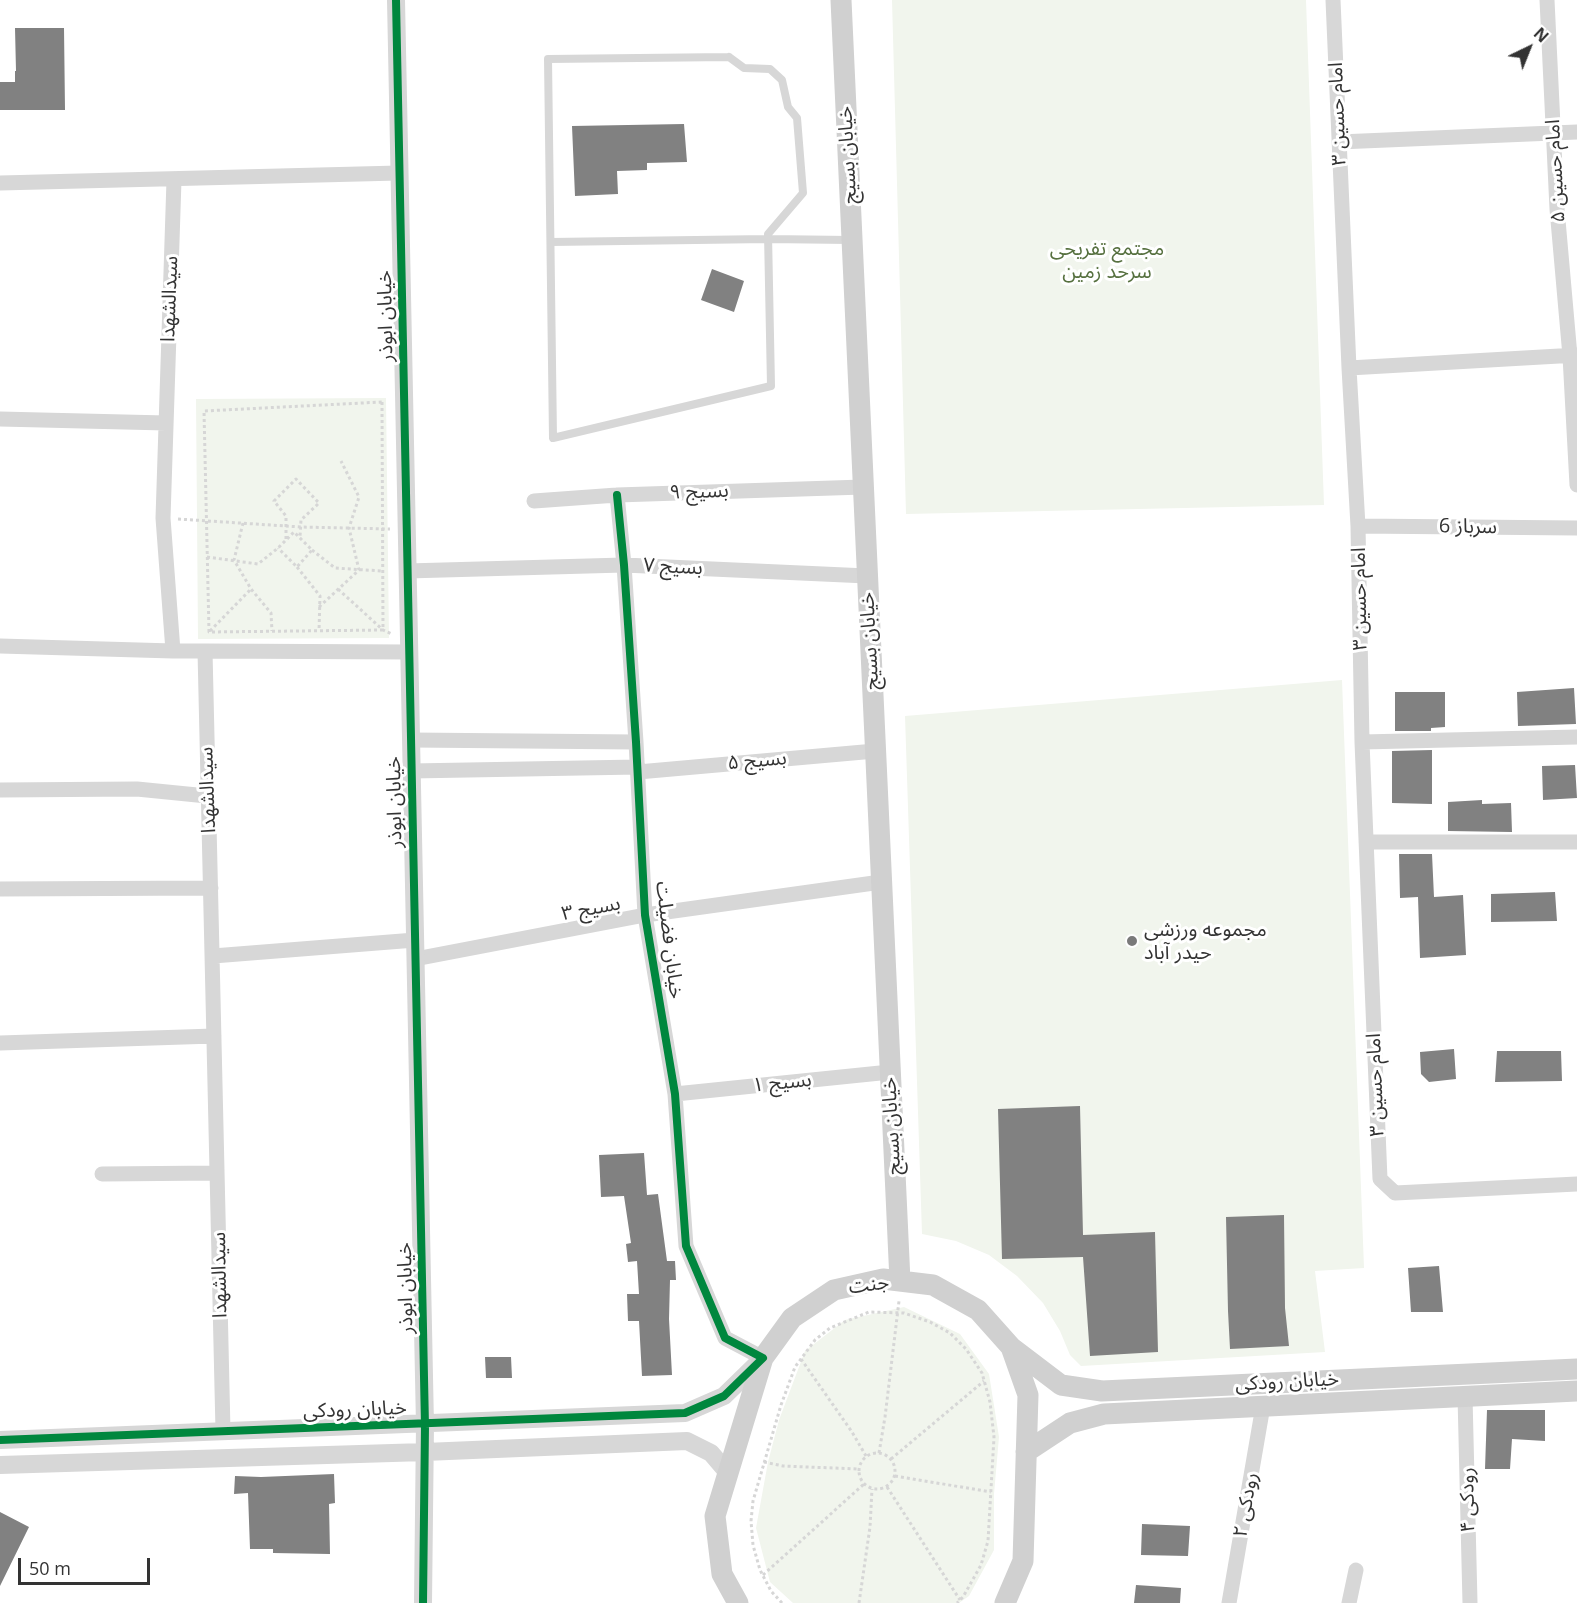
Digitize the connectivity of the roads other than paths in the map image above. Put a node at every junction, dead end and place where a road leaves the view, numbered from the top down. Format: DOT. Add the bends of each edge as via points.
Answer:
graph roads {
  1 [pos="396,0"];
  2 [pos="841,0"];
  3 [pos="1333,0"];
  4 [pos="1547,0"];
  5 [pos="1554,132"];
  6 [pos="1577,132"];
  7 [pos="1339,142"];
  8 [pos="399,173"];
  9 [pos="174,180"];
  10 [pos="0,183"];
  11 [pos="768,239"];
  12 [pos="852,240"];
  13 [pos="551,242"];
  14 [pos="1574,355"];
  15 [pos="1349,368"];
  16 [pos="0,419"];
  17 [pos="166,423"];
  18 [pos="1577,484"];
  19 [pos="863,487"];
  20 [pos="617,495"];
  21 [pos="534,501"];
  22 [pos="1359,526"];
  23 [pos="1577,528"];
  24 [pos="624,565"];
  25 [pos="407,571"];
  26 [pos="867,576"];
  27 [pos="0,646"];
  28 [pos="409,646"];
  29 [pos="173,651"];
  30 [pos="205,651"];
  31 [pos="1577,737"];
  32 [pos="411,740"];
  33 [pos="636,742"];
  34 [pos="1362,742"];
  35 [pos="875,751"];
  36 [pos="638,769"];
  37 [pos="411,771"];
  38 [pos="0,790"];
  39 [pos="207,796"];
  40 [pos="1366,842"];
  41 [pos="1577,842"];
  42 [pos="881,882"];
  43 [pos="211,888"];
  44 [pos="0,889"];
  45 [pos="645,915"];
  46 [pos="415,940"];
  47 [pos="213,956"];
  48 [pos="415,959"];
  49 [pos="214,1036"];
  50 [pos="0,1043"];
  51 [pos="890,1072"];
  52 [pos="675,1094"];
  53 [pos="217,1173"];
  54 [pos="102,1174"];
  55 [pos="1577,1184"];
  56 [pos="900,1281"];
  57 [pos="1011,1347"];
  58 [pos="763,1358"];
  59 [pos="1577,1369"];
  60 [pos="1577,1391"];
  61 [pos="1465,1396"];
  62 [pos="1263,1406"];
  63 [pos="425,1425"];
  64 [pos="223,1431"];
  65 [pos="0,1440"];
  66 [pos="425,1452"];
  67 [pos="1026,1452"];
  68 [pos="0,1465"];
  69 [pos="728,1473"];
  70 [pos="1356,1570"];
  71 [pos="423,1603"];
  72 [pos="738,1603"];
  73 [pos="1005,1603"];
  74 [pos="1229,1603"];
  75 [pos="1349,1603"];
  76 [pos="1470,1603"];
  1 -- 8 [label="street, خیابان ابوذر"];
  2 -- 12 [label="main road, خیابان بسیج"];
  3 -- 7 [label="street, امام حسین ۳"];
  4 -- 5 [label="street, امام حسین ۵"];
  5 -- 6 [label="street"];
  5 -- 7 [label="street"];
  5 -- 14 [label="street, امام حسین ۵" via="1557,209"];
  7 -- 15 [label="street, امام حسین ۳"];
  8 -- 9 [label="street"];
  8 -- 25 [label="street, خیابان ابوذر"];
  9 -- 10 [label="street"];
  9 -- 17 [label="street, سیدالشهدا"];
  11 -- 12 [label="lane"];
  11 -- 13 [label="lane"];
  11 -- 13 [label="lane" via="771,386 553,438"];
  11 -- 13 [label="lane" via="768,234 803,193 797,118 788,107 782,80 770,69 744,68 729,57 548,59"];
  12 -- 19 [label="main road, خیابان بسیج"];
  14 -- 15 [label="street"];
  14 -- 18 [label="street, امام حسین ۵"];
  15 -- 22 [label="street, امام حسین ۳"];
  16 -- 17 [label="street"];
  17 -- 29 [label="street, سیدالشهدا" via="163,518"];
  19 -- 20 [label="street, بسیج ۹"];
  19 -- 26 [label="main road, خیابان بسیج"];
  20 -- 21 [label="street, بسیج ۹"];
  20 -- 24 [label="street, خیابان فضیلت"];
  22 -- 23 [label="street, سرباز 6"];
  22 -- 34 [label="street, امام حسین ۳"];
  24 -- 25 [label="street, بسیج ۷"];
  24 -- 26 [label="street, بسیج ۷"];
  24 -- 33 [label="street, خیابان فضیلت"];
  25 -- 28 [label="street, خیابان ابوذر"];
  26 -- 35 [label="main road, خیابان بسیج"];
  27 -- 29 [label="street"];
  28 -- 30 [label="street"];
  28 -- 32 [label="street, خیابان ابوذر"];
  29 -- 30 [label="street"];
  30 -- 39 [label="street, سیدالشهدا"];
  31 -- 34 [label="street"];
  32 -- 33 [label="street"];
  32 -- 37 [label="street, خیابان ابوذر"];
  33 -- 36 [label="street, خیابان فضیلت"];
  34 -- 40 [label="street, امام حسین ۳"];
  35 -- 36 [label="street, بسیج ۵"];
  35 -- 42 [label="main road, خیابان بسیج"];
  36 -- 37 [label="street, بسیج ۵"];
  36 -- 45 [label="street, خیابان فضیلت"];
  37 -- 46 [label="street, خیابان ابوذر"];
  38 -- 39 [label="street" via="137,789"];
  39 -- 43 [label="street, سیدالشهدا"];
  40 -- 41 [label="street"];
  40 -- 55 [label="street, امام حسین ۳" via="1380,1179 1395,1192"];
  42 -- 45 [label="street, بسیج ۳"];
  42 -- 51 [label="main road, خیابان بسیج"];
  43 -- 44 [label="street"];
  43 -- 47 [label="street, سیدالشهدا"];
  45 -- 48 [label="street, بسیج ۳"];
  45 -- 52 [label="street, خیابان فضیلت"];
  46 -- 47 [label="street"];
  46 -- 48 [label="street, خیابان ابوذر"];
  47 -- 49 [label="street, سیدالشهدا"];
  48 -- 63 [label="street, خیابان ابوذر"];
  49 -- 50 [label="street"];
  49 -- 53 [label="street, سیدالشهدا"];
  51 -- 52 [label="street, بسیج ۱"];
  51 -- 56 [label="main road, خیابان بسیج"];
  52 -- 58 [label="street, خیابان فضیلت" via="686,1246 725,1338"];
  53 -- 54 [label="street"];
  53 -- 64 [label="street, سیدالشهدا"];
  56 -- 57 [label="main road, جنت" via="933,1286 978,1310"];
  56 -- 58 [label="main road, جنت" via="884,1279 834,1290 792,1317"];
  57 -- 59 [label="main road, خیابان رودکی" via="1061,1385 1102,1391"];
  57 -- 67 [label="main road, جنت" via="1028,1395"];
  58 -- 63 [label="street, خیابان رودکی" via="724,1396 685,1413"];
  58 -- 69 [label="main road, جنت"];
  60 -- 61 [label="main road, خیابان رودکی"];
  61 -- 62 [label="main road, خیابان رودکی"];
  61 -- 76 [label="street, رودکی ۴"];
  62 -- 67 [label="main road, خیابان رودکی" via="1104,1414 1070,1423"];
  62 -- 74 [label="street, رودکی ۲"];
  63 -- 64 [label="street, خیابان رودکی"];
  63 -- 66 [label="street, خیابان ابوذر"];
  64 -- 65 [label="street, خیابان رودکی"];
  66 -- 68 [label="street"];
  66 -- 69 [label="street" via="687,1441 711,1453"];
  66 -- 71 [label="street, خیابان ابوذر"];
  67 -- 73 [label="main road, جنت" via="1023,1561"];
  69 -- 72 [label="main road, جنت" via="715,1516 722,1574"];
  70 -- 75 [label="street"];
}
